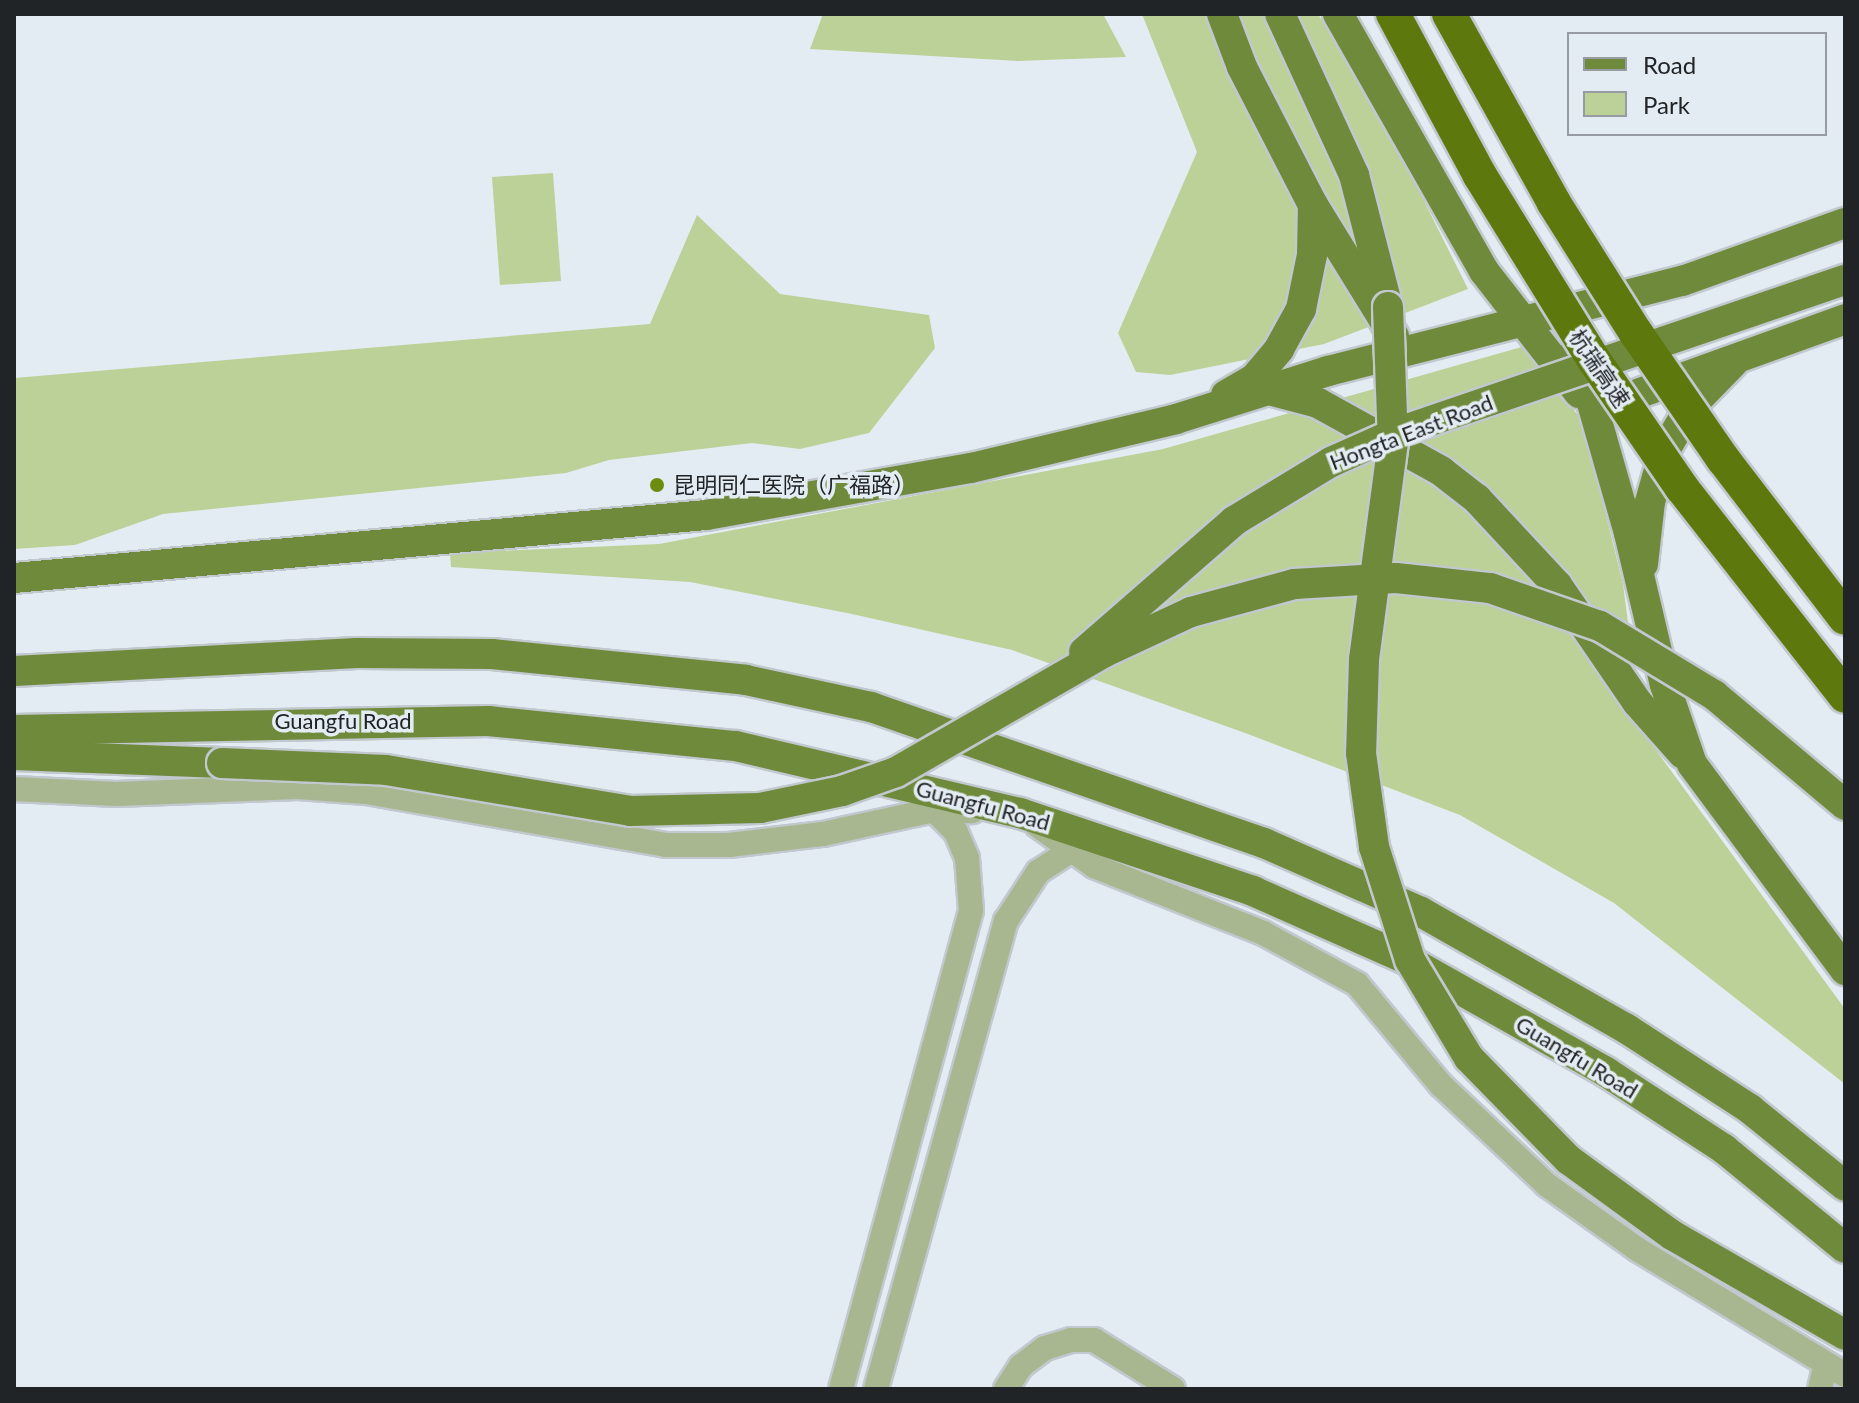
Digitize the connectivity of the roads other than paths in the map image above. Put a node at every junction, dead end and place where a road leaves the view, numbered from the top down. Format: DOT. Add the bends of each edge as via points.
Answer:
graph roads {
  1 [pos="1222,14"];
  2 [pos="1338,14"];
  3 [pos="1393,14"];
  4 [pos="1407,14"];
  5 [pos="1449,14"];
  6 [pos="1282,17"];
  7 [pos="1313,205"];
  8 [pos="1845,223"];
  9 [pos="1845,280"];
  10 [pos="1566,310"];
  11 [pos="1845,319"];
  12 [pos="1523,320"];
  13 [pos="1751,351"];
  14 [pos="1404,352"];
  15 [pos="1269,390"];
  16 [pos="1200,411"];
  17 [pos="1592,411"];
  18 [pos="14,578"];
  19 [pos="1641,582"];
  20 [pos="1845,618"];
  21 [pos="14,671"];
  22 [pos="1037,692"];
  23 [pos="1845,696"];
  24 [pos="14,730"];
  25 [pos="14,755"];
  26 [pos="1692,764"];
  27 [pos="881,778"];
  28 [pos="14,789"];
  29 [pos="1845,805"];
  30 [pos="934,810"];
  31 [pos="1020,813"];
  32 [pos="1103,840"];
  33 [pos="1069,848"];
  34 [pos="1845,970"];
  35 [pos="1845,1186"];
  36 [pos="892,1197"];
  37 [pos="927,1206"];
  38 [pos="1845,1248"];
  39 [pos="1845,1335"];
  40 [pos="1836,1370"];
  41 [pos="841,1389"];
  42 [pos="876,1389"];
  43 [pos="1006,1389"];
  44 [pos="1173,1389"];
  45 [pos="1820,1389"];
  1 -- 7 [label="main road" via="1242,67"];
  2 -- 12 [label="main road" via="1484,271"];
  3 -- 23 [label="highway, 杭瑞高速, bridge" via="1479,174 1603,373 1728,549"];
  4 -- 10 [label="main road" via="1536,244"];
  5 -- 20 [label="highway, bridge" via="1538,176 1636,333 1723,459"];
  6 -- 39 [label="main road, bridge" via="1354,175 1388,307 1393,442 1364,660 1361,753 1374,847 1410,960 1469,1058 1558,1151 1672,1235"];
  7 -- 14 [label="main road"];
  7 -- 16 [label="main road" via="1312,255 1301,309 1255,378"];
  8 -- 10 [label="main road" via="1682,281"];
  9 -- 22 [label="main road, Hongta East Road, bridge" via="1398,432 1331,462 1207,542"];
  10 -- 12 [label="main road"];
  10 -- 17 [label="main road"];
  11 -- 13 [label="main road"];
  12 -- 14 [label="main road"];
  12 -- 17 [label="main road"];
  13 -- 17 [label="main road"];
  13 -- 19 [label="main road" via="1707,387 1664,452 1650,502"];
  14 -- 15 [label="main road"];
  15 -- 16 [label="main road"];
  15 -- 26 [label="main road" via="1318,403 1441,471 1477,499 1557,585 1637,702"];
  16 -- 18 [label="main road" via="971,468 706,515"];
  17 -- 19 [label="main road"];
  19 -- 26 [label="main road" via="1665,685"];
  21 -- 35 [label="main road" via="357,653 492,654 746,680 871,707 1264,843 1421,912 1627,1029 1750,1109"];
  22 -- 25 [label="main road, bridge" via="935,753 869,783 792,803 729,811 630,811 386,770"];
  22 -- 29 [label="main road, bridge" via="1141,634 1223,601 1333,580 1450,581 1569,612 1658,658 1741,715"];
  24 -- 27 [label="main road, Guangfu Road" via="488,721 736,746"];
  26 -- 34 [label="main road"];
  27 -- 30 [label="street"];
  27 -- 31 [label="main road, Guangfu Road"];
  28 -- 30 [label="street" via="116,794 298,787 366,792 666,845 823,834"];
  30 -- 31 [label="street"];
  30 -- 36 [label="street" via="956,832 967,858 971,910"];
  31 -- 32 [label="main road, Guangfu Road"];
  31 -- 33 [label="street"];
  32 -- 33 [label="street"];
  32 -- 38 [label="main road, Guangfu Road" via="1253,891 1404,958 1606,1072 1724,1149"];
  33 -- 37 [label="street" via="1038,872 1006,921"];
  33 -- 40 [label="street" via="1094,866 1263,933 1357,984 1441,1085 1547,1185 1637,1249"];
  36 -- 37 [label="street"];
  36 -- 41 [label="street"];
  37 -- 42 [label="street"];
  40 -- 45 [label="street"];
  43 -- 44 [label="street" via="1021,1366 1045,1348 1071,1340 1094,1340"];
}
